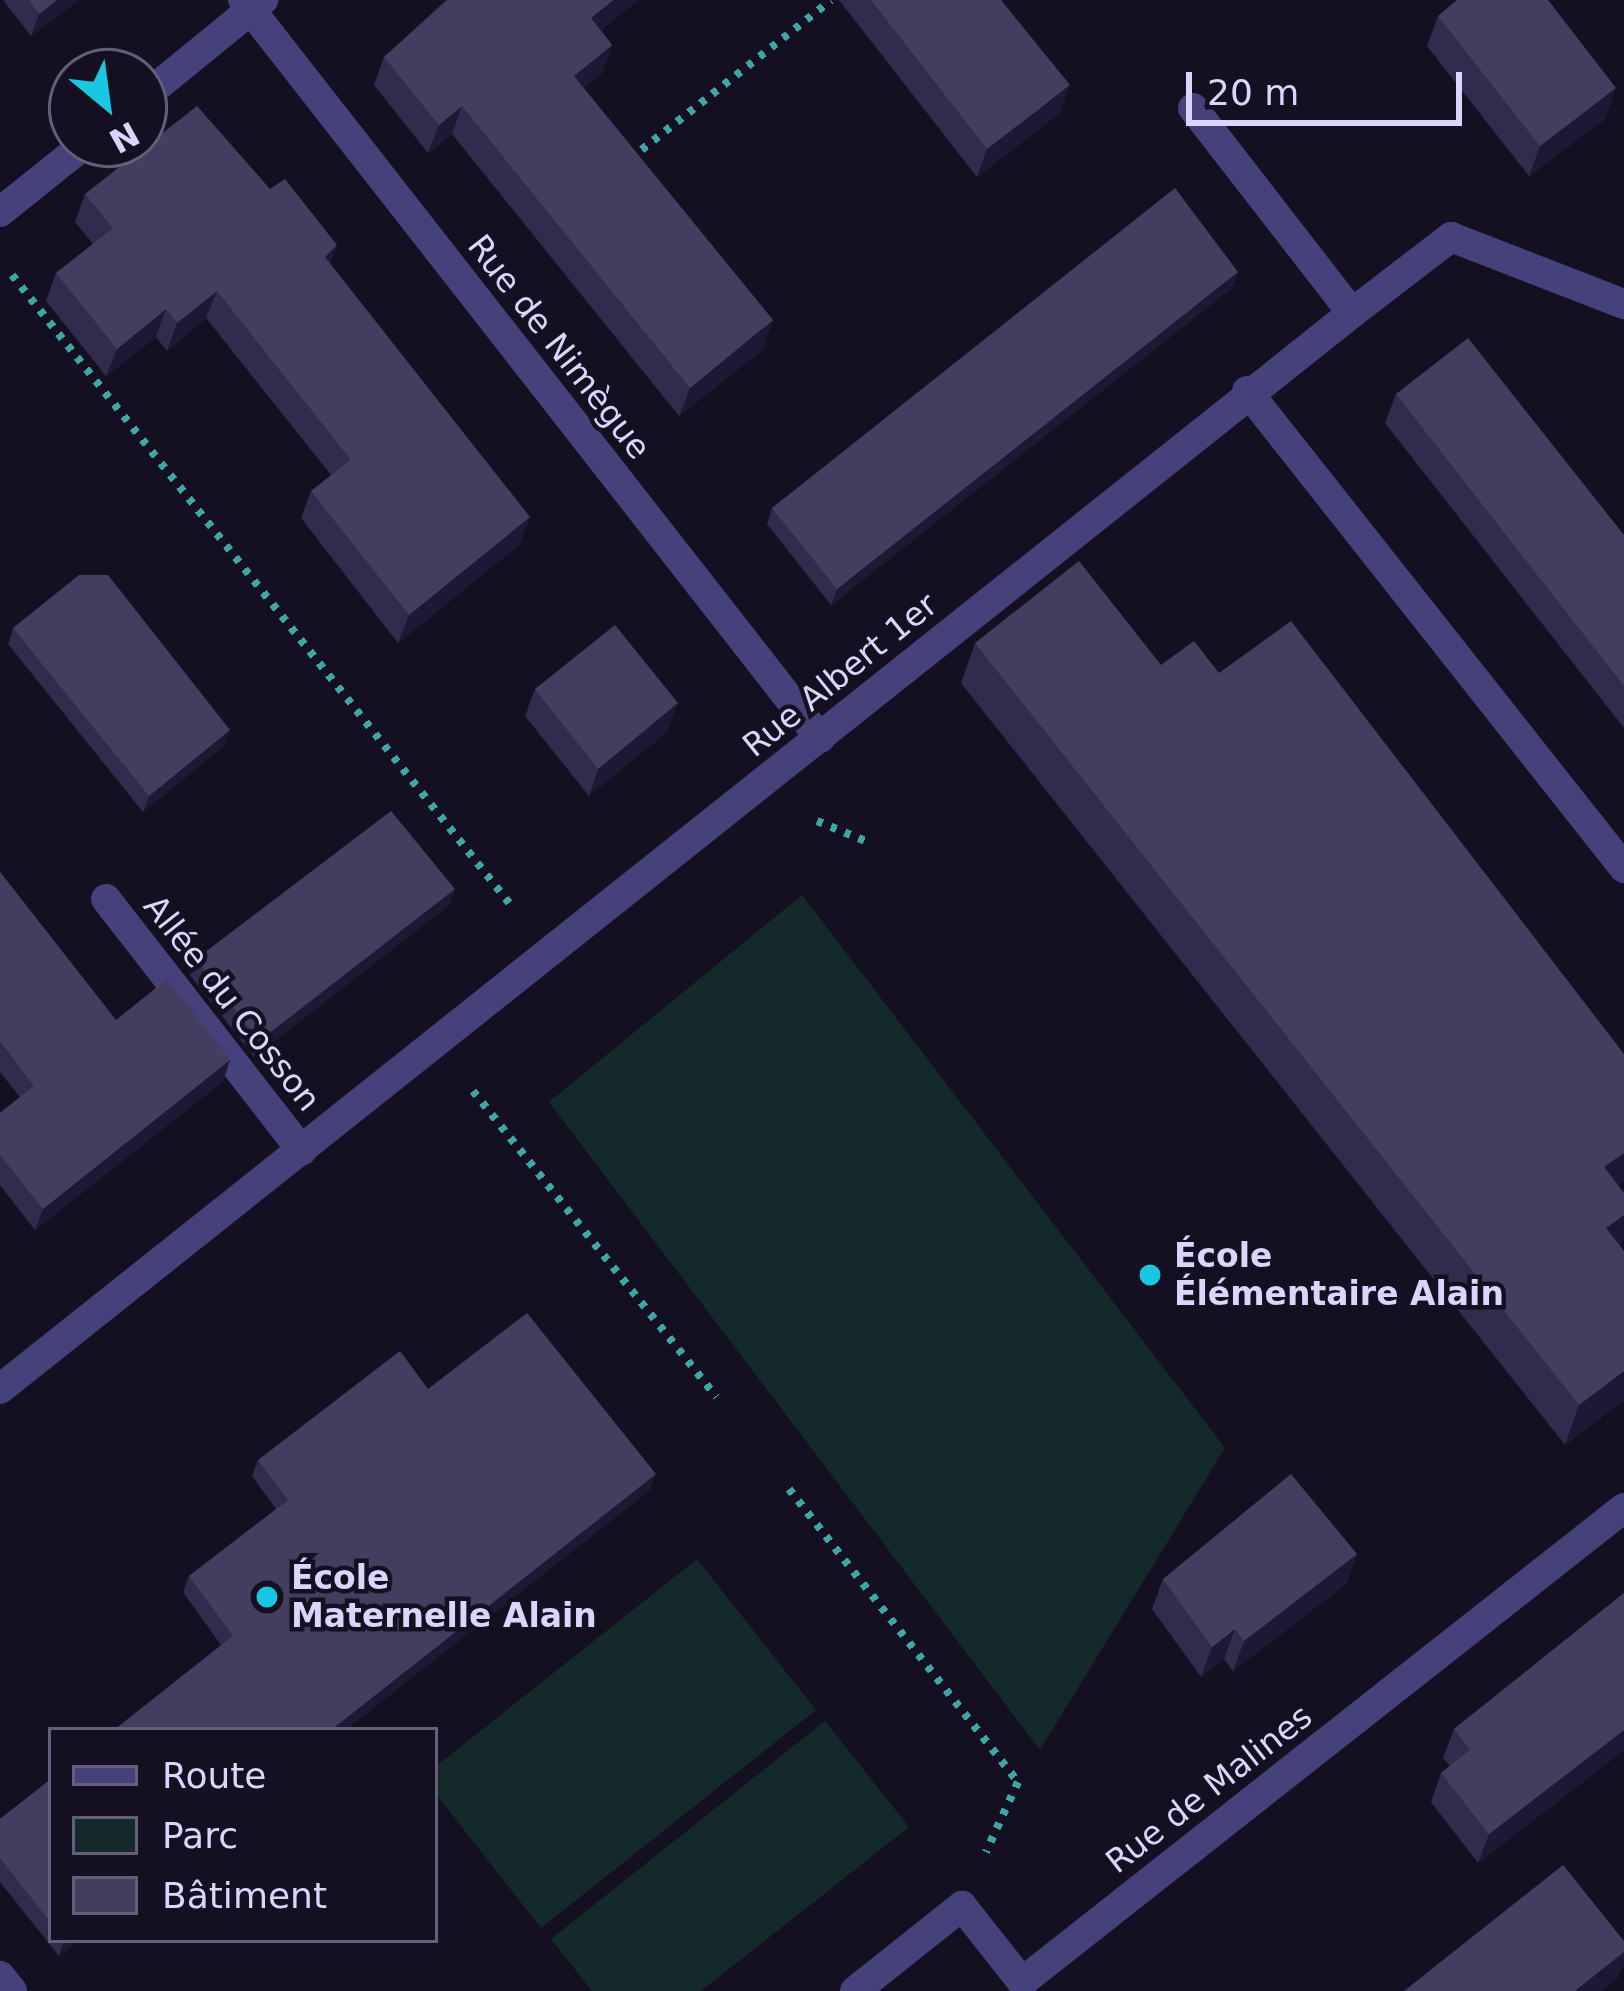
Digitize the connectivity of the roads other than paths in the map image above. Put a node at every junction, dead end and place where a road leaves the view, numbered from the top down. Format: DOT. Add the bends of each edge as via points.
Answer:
graph roads {
  1 [pos="252,3"];
  2 [pos="168,76"];
  3 [pos="1193,108"];
  4 [pos="55,168"];
  5 [pos="0,212"];
  6 [pos="1624,304"];
  7 [pos="1352,313"];
  8 [pos="1247,391"];
  9 [pos="820,738"];
  10 [pos="1624,868"];
  11 [pos="106,899"];
  12 [pos="302,1151"];
  13 [pos="0,1389"];
  14 [pos="1624,1508"];
  15 [pos="0,1976"];
  16 [pos="12,1991"];
  17 [pos="855,1991"];
  1 -- 2 [label="street"];
  1 -- 9 [label="street, Rue de Nimègue"];
  3 -- 7 [label="street"];
  4 -- 5 [label="street"];
  6 -- 7 [label="street, Rue Albert 1er" via="1451,237"];
  7 -- 8 [label="street, Rue Albert 1er"];
  8 -- 9 [label="street, Rue Albert 1er"];
  8 -- 10 [label="street"];
  9 -- 12 [label="street, Rue Albert 1er"];
  11 -- 12 [label="street, Allée du Cosson"];
  12 -- 13 [label="street, Rue Albert 1er"];
  14 -- 17 [label="street, Rue de Malines" via="1022,1982 962,1906"];
  15 -- 16 [label="street"];
}
